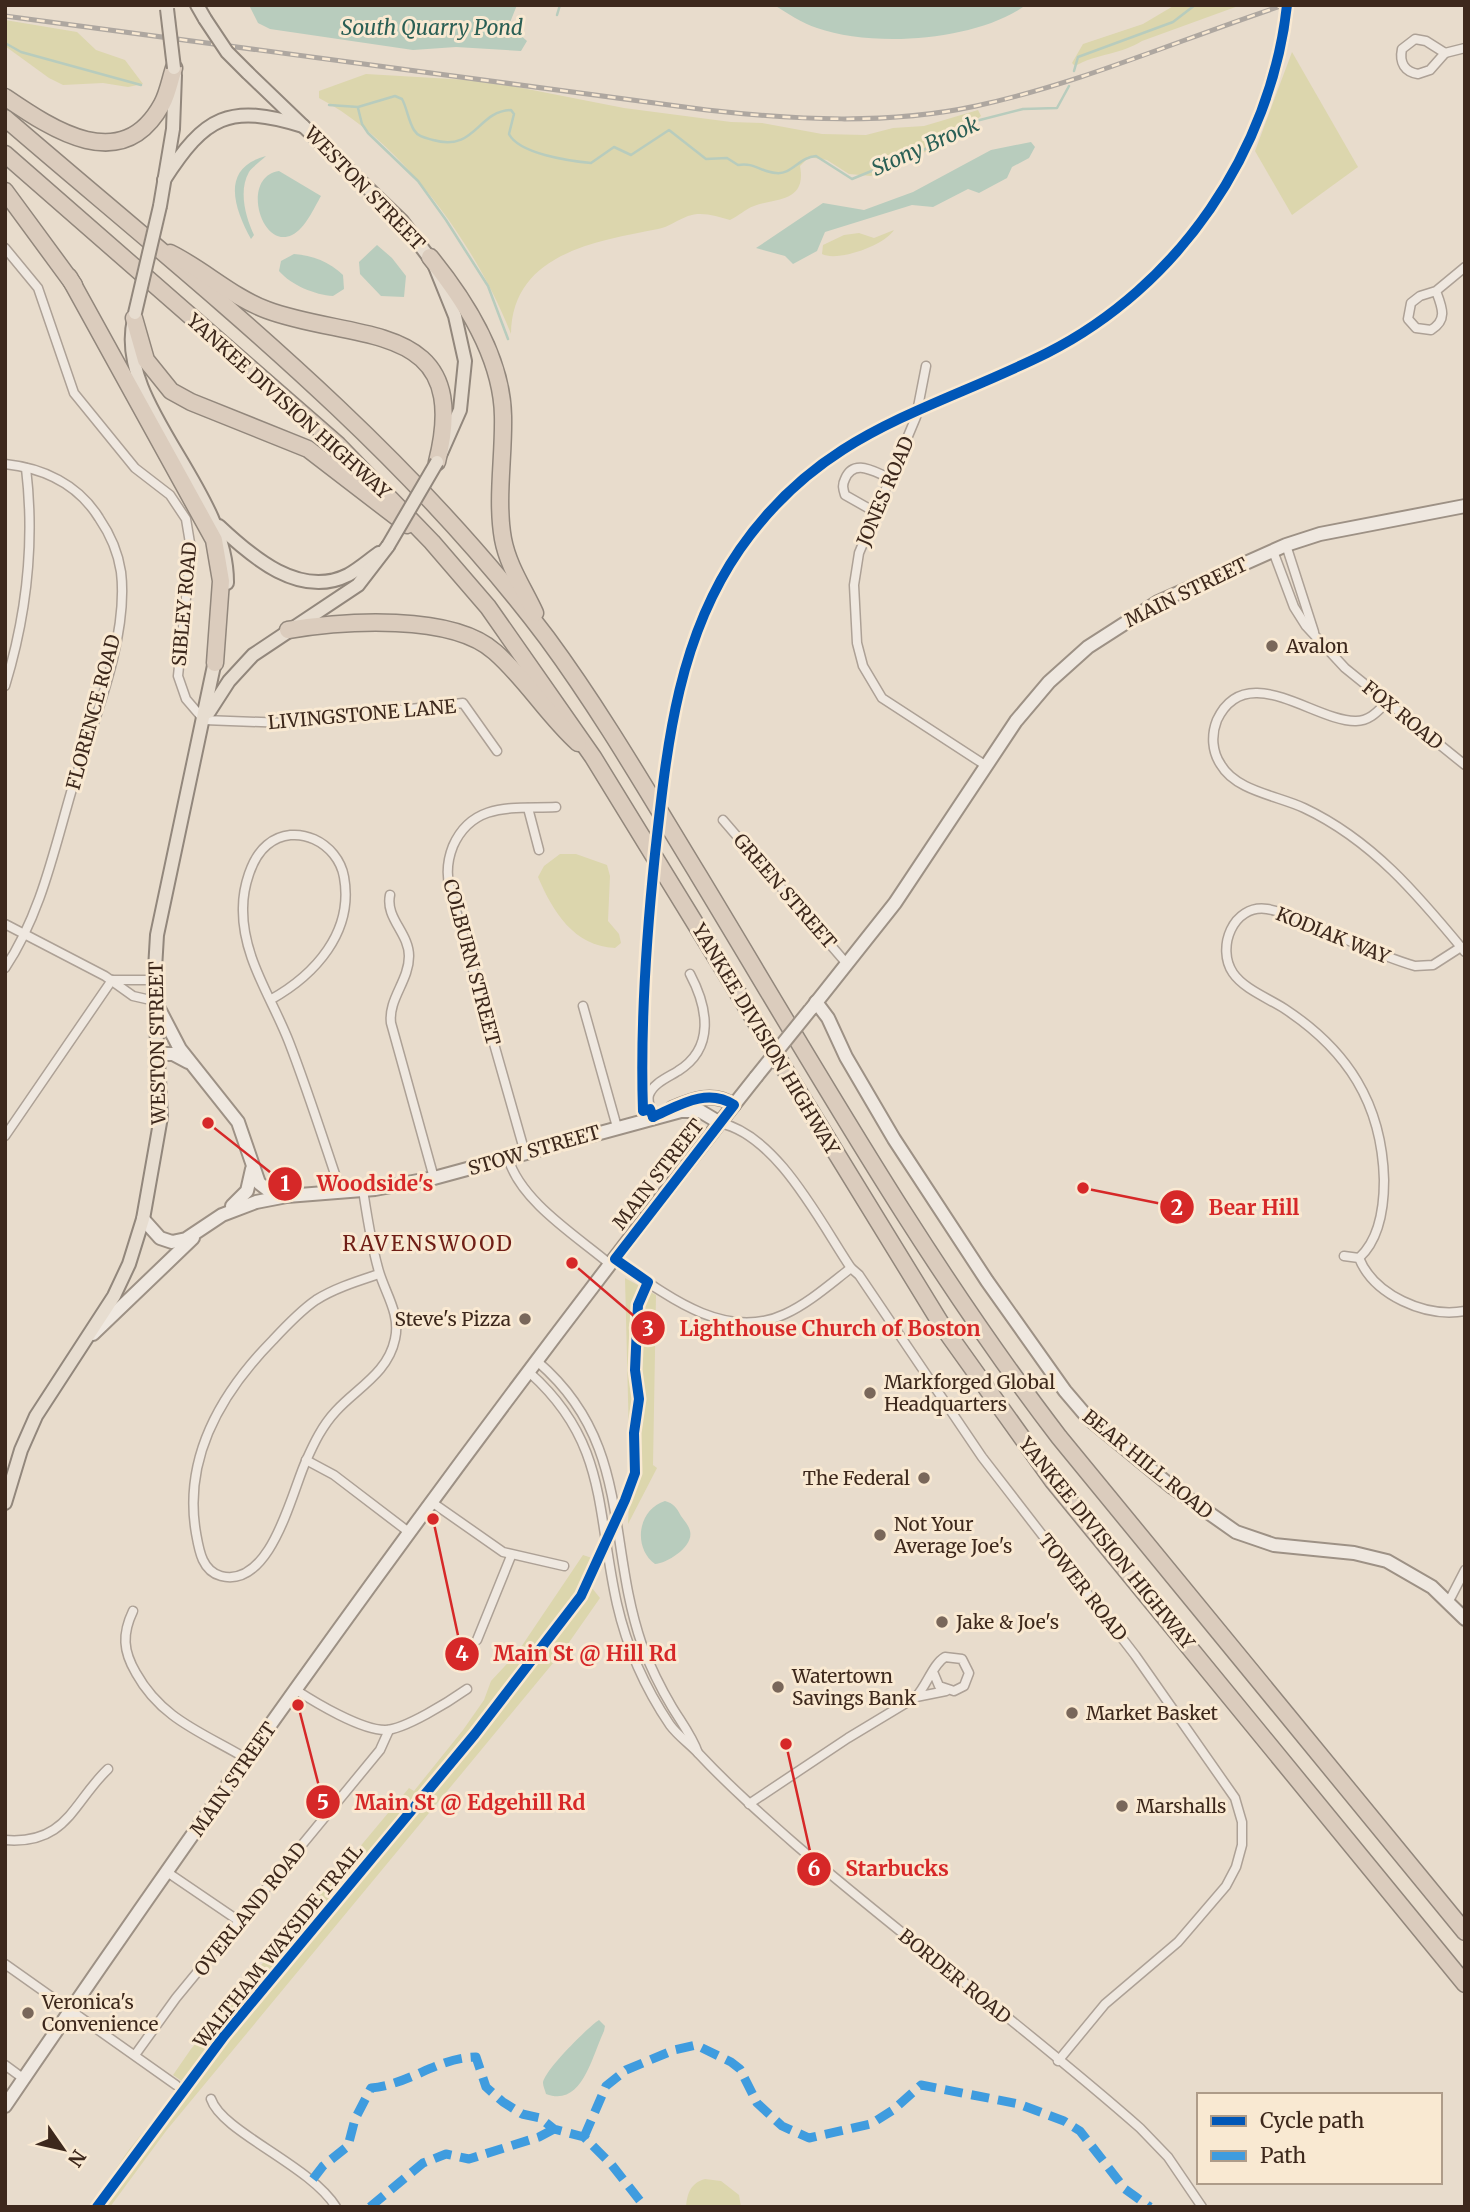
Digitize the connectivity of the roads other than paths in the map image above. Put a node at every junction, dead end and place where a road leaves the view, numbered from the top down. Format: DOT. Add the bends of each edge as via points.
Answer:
graph roads {
  1 [pos="197,5"];
  2 [pos="166,7"];
  3 [pos="1465,48"];
  4 [pos="1445,53"];
  5 [pos="174,68"];
  6 [pos="5,97"];
  7 [pos="5,118"];
  8 [pos="307,128"];
  9 [pos="5,155"];
  10 [pos="164,180"];
  11 [pos="5,191"];
  12 [pos="154,246"];
  13 [pos="5,248"];
  14 [pos="430,257"];
  15 [pos="1465,267"];
  16 [pos="69,277"];
  17 [pos="1436,291"];
  18 [pos="135,315"];
  19 [pos="926,366"];
  20 [pos="148,399"];
  21 [pos="437,461"];
  22 [pos="5,464"];
  23 [pos="26,468"];
  24 [pos="890,478"];
  25 [pos="1465,506"];
  26 [pos="875,512"];
  27 [pos="216,523"];
  28 [pos="432,541"];
  29 [pos="1286,545"];
  30 [pos="388,546"];
  31 [pos="1273,551"];
  32 [pos="288,630"];
  33 [pos="1314,632"];
  34 [pos="546,638"];
  35 [pos="215,663"];
  36 [pos="5,686"];
  37 [pos="1387,702"];
  38 [pos="204,720"];
  39 [pos="497,751"];
  40 [pos="593,757"];
  41 [pos="985,765"];
  42 [pos="1465,765"];
  43 [pos="556,807"];
  44 [pos="528,808"];
  45 [pos="723,820"];
  46 [pos="539,850"];
  47 [pos="390,895"];
  48 [pos="5,924"];
  49 [pos="26,934"];
  50 [pos="1463,949"];
  51 [pos="847,964"];
  52 [pos="5,968"];
  53 [pos="691,974"];
  54 [pos="112,980"];
  55 [pos="154,980"];
  56 [pos="270,1000"];
  57 [pos="155,1001"];
  58 [pos="583,1006"];
  59 [pos="813,1006"];
  60 [pos="159,1055"];
  61 [pos="196,1069"];
  62 [pos="734,1105"];
  63 [pos="653,1117"];
  64 [pos="720,1123"];
  65 [pos="617,1127"];
  66 [pos="5,1136"];
  67 [pos="525,1153"];
  68 [pos="508,1158"];
  69 [pos="252,1169"];
  70 [pos="434,1178"];
  71 [pos="363,1190"];
  72 [pos="341,1192"];
  73 [pos="287,1196"];
  74 [pos="143,1219"];
  75 [pos="215,1219"];
  76 [pos="200,1230"];
  77 [pos="1344,1256"];
  78 [pos="1359,1258"];
  79 [pos="613,1262"];
  80 [pos="851,1268"];
  81 [pos="379,1274"];
  82 [pos="1465,1311"];
  83 [pos="81,1347"];
  84 [pos="538,1362"];
  85 [pos="530,1373"];
  86 [pos="306,1460"];
  87 [pos="5,1503"];
  88 [pos="433,1503"];
  89 [pos="410,1533"];
  90 [pos="511,1556"];
  91 [pos="564,1566"];
  92 [pos="1465,1570"];
  93 [pos="1449,1601"];
  94 [pos="133,1611"];
  95 [pos="1465,1619"];
  96 [pos="477,1640"];
  97 [pos="934,1674"];
  98 [pos="296,1689"];
  99 [pos="467,1689"];
  100 [pos="946,1690"];
  101 [pos="916,1697"];
  102 [pos="388,1730"];
  103 [pos="698,1753"];
  104 [pos="247,1759"];
  105 [pos="108,1769"];
  106 [pos="749,1804"];
  107 [pos="5,1840"];
  108 [pos="167,1872"];
  109 [pos="239,1921"];
  110 [pos="1465,1932"];
  111 [pos="5,1964"];
  112 [pos="1465,1984"];
  113 [pos="71,2010"];
  114 [pos="135,2055"];
  115 [pos="1058,2061"];
  116 [pos="5,2065"];
  117 [pos="24,2079"];
  118 [pos="176,2085"];
  119 [pos="211,2099"];
  120 [pos="5,2106"];
  121 [pos="336,2207"];
  122 [pos="1202,2207"];
  1 -- 8 [label="main road, WESTON STREET, bridge" via="248,74"];
  2 -- 5 [label="main road, WESTON STREET, bridge"];
  3 -- 4 [label="street"];
  4 -- 4 [label="street" via="1430,70 1418,74 1407,70 1401,60 1402,49 1415,39 1426,40"];
  5 -- 6 [label="highway" via="164,101 152,117 136,131 109,141 63,135"];
  5 -- 10 [label="main road, WESTON STREET" via="173,129"];
  7 -- 12 [label="highway, YANKEE DIVISION HIGHWAY"];
  8 -- 10 [label="main road" via="259,114 222,121 196,136"];
  8 -- 14 [label="main road, WESTON STREET" via="402,221"];
  9 -- 28 [label="highway, YANKEE DIVISION HIGHWAY" via="307,417"];
  10 -- 18 [label="main road, WESTON STREET, bridge"];
  11 -- 16 [label="highway"];
  12 -- 21 [label="highway" via="265,309 388,339 415,354 430,371 443,400 445,426"];
  12 -- 34 [label="highway, YANKEE DIVISION HIGHWAY" via="385,452 461,532"];
  13 -- 38 [label="street, SIBLEY ROAD" via="38,288 74,393 131,464 170,495 186,519 191,549 178,676 186,699"];
  14 -- 21 [label="main road, WESTON STREET" via="456,316 465,361 458,416"];
  14 -- 34 [label="highway" via="471,320 497,375 503,415 503,537 511,566"];
  15 -- 17 [label="street"];
  16 -- 20 [label="highway"];
  16 -- 35 [label="highway" via="214,540 221,581"];
  17 -- 17 [label="street" via="1411,303 1408,319 1416,328 1431,330 1442,319"];
  18 -- 20 [label="main road, WESTON STREET" via="131,355"];
  18 -- 28 [label="highway" via="146,360 171,391 308,449"];
  19 -- 24 [label="street, JONES ROAD" via="919,410"];
  20 -- 27 [label="main road, WESTON STREET"];
  21 -- 30 [label="main road, WESTON STREET, bridge"];
  22 -- 23 [label="street, FLORENCE ROAD"];
  23 -- 36 [label="street" via="31,510 27,594"];
  23 -- 49 [label="street, FLORENCE ROAD" via="67,484 93,508 117,552 121,583 106,679"];
  24 -- 26 [label="street, JONES ROAD"];
  24 -- 26 [label="street" via="861,467 846,477 845,495"];
  25 -- 29 [label="main road, MAIN STREET" via="1320,534"];
  26 -- 41 [label="street, JONES ROAD" via="859,553 854,585 856,643 863,666 886,702"];
  27 -- 30 [label="main road" via="257,558 304,580 346,576"];
  27 -- 35 [label="main road, WESTON STREET" via="227,583"];
  28 -- 40 [label="highway, YANKEE DIVISION HIGHWAY" via="508,633"];
  29 -- 31 [label="main road, MAIN STREET"];
  29 -- 33 [label="street, FOX ROAD"];
  30 -- 32 [label="main road, WESTON STREET" via="358,585"];
  31 -- 33 [label="street, FOX ROAD" via="1296,611"];
  31 -- 41 [label="main road, MAIN STREET" via="1168,597 1103,635 1041,690"];
  32 -- 38 [label="main road, WESTON STREET" via="240,668"];
  32 -- 40 [label="highway" via="338,623 436,627 466,634 499,656 559,726"];
  33 -- 37 [label="street, FOX ROAD" via="1340,664"];
  34 -- 110 [label="highway, YANKEE DIVISION HIGHWAY" via="611,733 914,1229 997,1353 1059,1437"];
  35 -- 38 [label="main road, WESTON STREET"];
  37 -- 42 [label="street, FOX ROAD"];
  37 -- 50 [label="street" via="1371,717 1353,721 1278,695 1248,694 1219,716 1213,734 1216,755 1235,780 1304,808 1361,843 1413,890"];
  38 -- 39 [label="street, LIVINGSTONE LANE" via="298,722 463,703"];
  38 -- 55 [label="main road, WESTON STREET" via="164,897"];
  40 -- 112 [label="highway, YANKEE DIVISION HIGHWAY" via="920,1291 996,1405"];
  41 -- 51 [label="main road, MAIN STREET" via="900,895"];
  43 -- 44 [label="street, COLBURN STREET"];
  44 -- 46 [label="street"];
  44 -- 67 [label="street, COLBURN STREET" via="489,811 470,821 454,845 447,870"];
  45 -- 51 [label="street, GREEN STREET"];
  47 -- 70 [label="street" via="391,913 409,955 407,974 391,1007 391,1023"];
  48 -- 49 [label="street"];
  49 -- 52 [label="street, FLORENCE ROAD"];
  49 -- 54 [label="street"];
  50 -- 78 [label="street, KODIAK WAY" via="1433,965 1415,966 1263,908 1241,917 1227,937 1225,952 1236,976 1332,1045 1372,1111 1381,1146 1383,1197 1376,1234"];
  51 -- 59 [label="main road, MAIN STREET"];
  53 -- 63 [label="street" via="705,1010 701,1047 692,1062 652,1090"];
  54 -- 55 [label="street"];
  54 -- 57 [label="street" via="133,996"];
  54 -- 66 [label="street"];
  55 -- 57 [label="main road, WESTON STREET"];
  56 -- 56 [label="street" via="319,963 344,913 340,863 326,846 303,835 284,836 262,850 244,896 248,947"];
  56 -- 72 [label="street"];
  57 -- 60 [label="main road, WESTON STREET"];
  57 -- 61 [label="main road"];
  58 -- 65 [label="street"];
  59 -- 62 [label="main road, MAIN STREET, bridge"];
  59 -- 93 [label="main road, BEAR HILL ROAD" via="828,1018 894,1139 987,1281 1065,1391 1095,1424 1236,1532 1274,1545 1381,1559 1413,1573"];
  60 -- 61 [label="main road" via="176,1055"];
  60 -- 74 [label="main road, WESTON STREET" via="159,1138"];
  61 -- 69 [label="main road" via="238,1122"];
  62 -- 63 [label="main road, STOW STREET" via="719,1097 702,1098"];
  62 -- 64 [label="main road, MAIN STREET"];
  63 -- 64 [label="main road, STOW STREET" via="696,1110"];
  63 -- 65 [label="main road, STOW STREET"];
  64 -- 79 [label="main road, MAIN STREET"];
  64 -- 80 [label="street, TOWER ROAD" via="747,1132 774,1158"];
  65 -- 67 [label="main road, STOW STREET"];
  67 -- 68 [label="main road, STOW STREET"];
  68 -- 70 [label="main road, STOW STREET"];
  68 -- 79 [label="street" via="515,1176 558,1219"];
  69 -- 73 [label="main road" via="263,1187"];
  69 -- 75 [label="main road" via="245,1195"];
  70 -- 71 [label="main road, STOW STREET"];
  71 -- 72 [label="main road, STOW STREET"];
  71 -- 81 [label="street"];
  72 -- 73 [label="main road, STOW STREET"];
  73 -- 75 [label="main road, STOW STREET" via="242,1206"];
  74 -- 76 [label="main road, STOW STREET" via="155,1234 169,1241 186,1239"];
  74 -- 83 [label="main road, WESTON STREET" via="121,1283"];
  75 -- 76 [label="main road, STOW STREET"];
  76 -- 83 [label="main road"];
  77 -- 78 [label="street"];
  78 -- 82 [label="street" via="1373,1282 1395,1297 1437,1310"];
  79 -- 80 [label="street" via="703,1314 738,1323 787,1314"];
  79 -- 84 [label="main road, MAIN STREET"];
  80 -- 115 [label="street, TOWER ROAD" via="989,1466 1223,1776 1239,1808 1242,1845 1226,1886 1169,1951 1105,2004"];
  81 -- 86 [label="street" via="396,1322 391,1353 379,1371 331,1416"];
  81 -- 86 [label="street" via="323,1296 298,1314 248,1367 215,1417 200,1450 192,1501 200,1552 210,1570 234,1576 262,1558 279,1532"];
  83 -- 87 [label="main road, WESTON STREET" via="33,1424"];
  84 -- 85 [label="main road, MAIN STREET"];
  84 -- 103 [label="street, BORDER ROAD" via="575,1401 600,1446 637,1629 658,1681"];
  85 -- 88 [label="main road, MAIN STREET"];
  85 -- 103 [label="street, BORDER ROAD" via="558,1401 583,1440 598,1489 626,1639 658,1706 682,1741"];
  86 -- 89 [label="street" via="334,1475"];
  88 -- 89 [label="main road, MAIN STREET"];
  88 -- 90 [label="street"];
  89 -- 98 [label="main road, MAIN STREET"];
  90 -- 91 [label="street"];
  90 -- 96 [label="street"];
  92 -- 93 [label="street"];
  93 -- 95 [label="main road, BEAR HILL ROAD"];
  94 -- 104 [label="street" via="125,1630 125,1648 148,1692 179,1722"];
  97 -- 100 [label="street" via="935,1682"];
  97 -- 100 [label="street" via="945,1657 957,1656 967,1664 970,1673 964,1686"];
  97 -- 101 [label="street"];
  98 -- 102 [label="street" via="360,1723"];
  98 -- 104 [label="main road, MAIN STREET"];
  99 -- 102 [label="street"];
  100 -- 101 [label="street"];
  101 -- 106 [label="street"];
  102 -- 109 [label="street, OVERLAND ROAD" via="380,1750"];
  103 -- 106 [label="street, BORDER ROAD"];
  104 -- 108 [label="main road, MAIN STREET"];
  105 -- 107 [label="street" via="66,1821 34,1837"];
  106 -- 115 [label="street, BORDER ROAD"];
  108 -- 109 [label="street"];
  108 -- 113 [label="main road, MAIN STREET"];
  109 -- 114 [label="street, OVERLAND ROAD"];
  111 -- 113 [label="street"];
  113 -- 114 [label="street"];
  113 -- 117 [label="main road, MAIN STREET"];
  114 -- 118 [label="street"];
  115 -- 122 [label="street, BORDER ROAD" via="1152,2139"];
  116 -- 117 [label="street"];
  117 -- 120 [label="main road, MAIN STREET"];
  119 -- 121 [label="street" via="224,2117 321,2186"];
}
